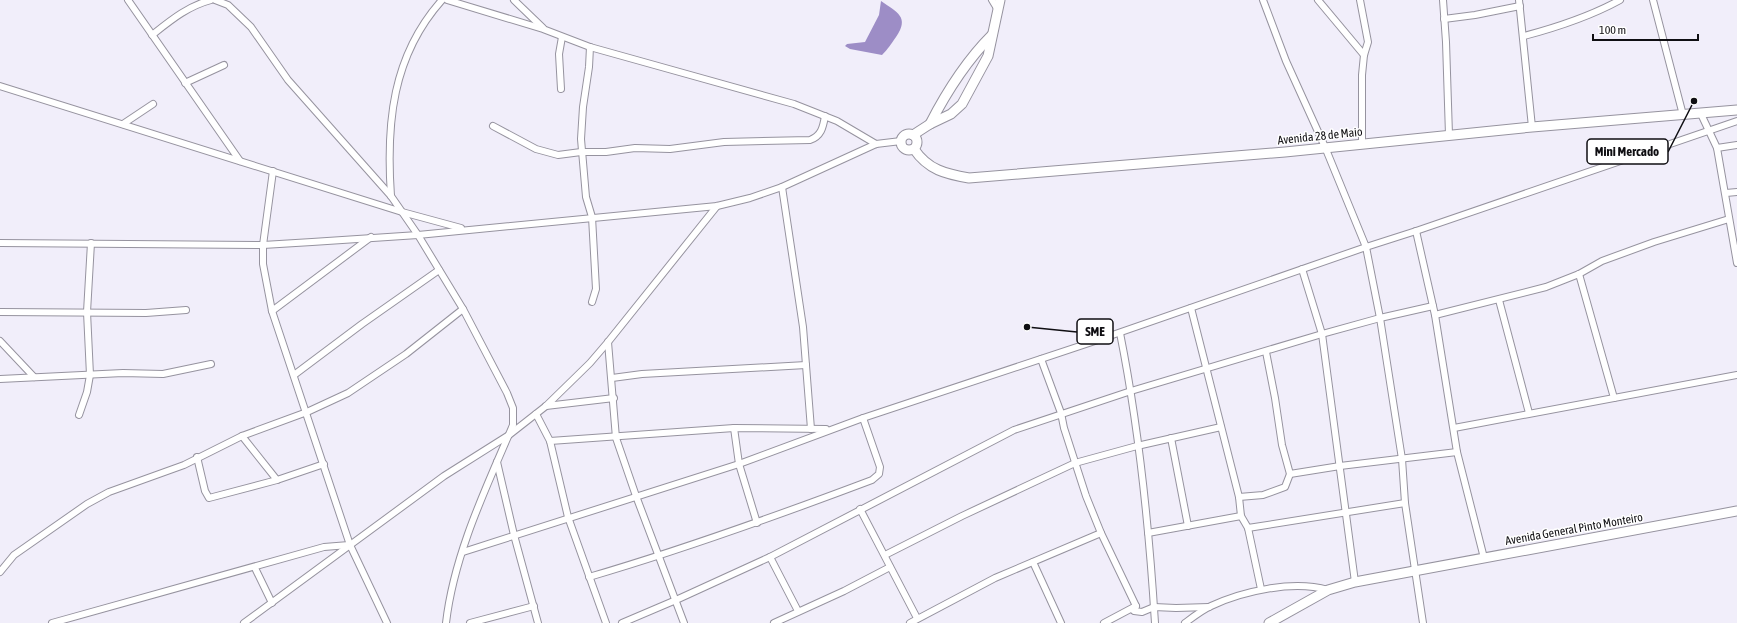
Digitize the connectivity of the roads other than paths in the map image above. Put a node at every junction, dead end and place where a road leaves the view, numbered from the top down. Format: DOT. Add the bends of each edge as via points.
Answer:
graph roads {
  1 [pos="128,0"];
  2 [pos="211,0"];
  3 [pos="215,0"];
  4 [pos="442,0"];
  5 [pos="446,0"];
  6 [pos="514,0"];
  7 [pos="992,0"];
  8 [pos="1000,0"];
  9 [pos="1263,0"];
  10 [pos="1318,0"];
  11 [pos="1360,0"];
  12 [pos="1443,0"];
  13 [pos="1620,0"];
  14 [pos="1653,0"];
  15 [pos="1520,3"];
  16 [pos="998,10"];
  17 [pos="1444,19"];
  18 [pos="543,29"];
  19 [pos="152,35"];
  20 [pos="992,35"];
  21 [pos="1524,36"];
  22 [pos="562,37"];
  23 [pos="590,47"];
  24 [pos="1364,55"];
  25 [pos="224,65"];
  26 [pos="185,83"];
  27 [pos="0,86"];
  28 [pos="561,89"];
  29 [pos="153,104"];
  30 [pos="1737,110"];
  31 [pos="1701,114"];
  32 [pos="1683,115"];
  33 [pos="825,116"];
  34 [pos="1737,121"];
  35 [pos="123,124"];
  36 [pos="930,124"];
  37 [pos="493,126"];
  38 [pos="1532,127"];
  39 [pos="1710,132"];
  40 [pos="913,135"];
  41 [pos="1449,135"];
  42 [pos="901,141"];
  43 [pos="876,144"];
  44 [pos="1362,144"];
  45 [pos="1737,146"];
  46 [pos="1324,147"];
  47 [pos="1718,148"];
  48 [pos="914,150"];
  49 [pos="581,152"];
  50 [pos="240,161"];
  51 [pos="273,171"];
  52 [pos="782,187"];
  53 [pos="1737,192"];
  54 [pos="1726,193"];
  55 [pos="391,196"];
  56 [pos="717,206"];
  57 [pos="402,212"];
  58 [pos="592,217"];
  59 [pos="1729,219"];
  60 [pos="467,229"];
  61 [pos="1416,231"];
  62 [pos="418,235"];
  63 [pos="372,237"];
  64 [pos="0,243"];
  65 [pos="91,243"];
  66 [pos="263,245"];
  67 [pos="1366,247"];
  68 [pos="1737,263"];
  69 [pos="1302,269"];
  70 [pos="439,270"];
  71 [pos="1580,274"];
  72 [pos="1499,300"];
  73 [pos="592,302"];
  74 [pos="1433,306"];
  75 [pos="1192,308"];
  76 [pos="463,309"];
  77 [pos="186,310"];
  78 [pos="272,311"];
  79 [pos="0,312"];
  80 [pos="87,312"];
  81 [pos="1435,315"];
  82 [pos="1380,318"];
  83 [pos="1120,333"];
  84 [pos="1322,334"];
  85 [pos="0,341"];
  86 [pos="608,342"];
  87 [pos="1266,352"];
  88 [pos="1041,359"];
  89 [pos="211,364"];
  90 [pos="806,365"];
  91 [pos="1208,368"];
  92 [pos="90,375"];
  93 [pos="294,375"];
  94 [pos="1737,375"];
  95 [pos="34,377"];
  96 [pos="612,378"];
  97 [pos="0,379"];
  98 [pos="1131,391"];
  99 [pos="614,398"];
  100 [pos="1614,398"];
  101 [pos="546,406"];
  102 [pos="307,412"];
  103 [pos="1061,413"];
  104 [pos="1529,413"];
  105 [pos="536,414"];
  106 [pos="79,415"];
  107 [pos="863,418"];
  108 [pos="1221,427"];
  109 [pos="734,428"];
  110 [pos="1454,428"];
  111 [pos="811,429"];
  112 [pos="831,429"];
  113 [pos="509,435"];
  114 [pos="242,436"];
  115 [pos="616,438"];
  116 [pos="1171,438"];
  117 [pos="550,441"];
  118 [pos="1138,446"];
  119 [pos="1457,452"];
  120 [pos="197,457"];
  121 [pos="1402,459"];
  122 [pos="497,462"];
  123 [pos="1075,463"];
  124 [pos="324,464"];
  125 [pos="739,464"];
  126 [pos="1340,466"];
  127 [pos="1290,474"];
  128 [pos="277,480"];
  129 [pos="636,496"];
  130 [pos="1239,497"];
  131 [pos="1405,503"];
  132 [pos="860,509"];
  133 [pos="1737,511"];
  134 [pos="1344,512"];
  135 [pos="1241,516"];
  136 [pos="568,517"];
  137 [pos="757,523"];
  138 [pos="1188,526"];
  139 [pos="1248,528"];
  140 [pos="1101,533"];
  141 [pos="1148,533"];
  142 [pos="514,535"];
  143 [pos="350,545"];
  144 [pos="463,552"];
  145 [pos="885,555"];
  146 [pos="659,556"];
  147 [pos="770,557"];
  148 [pos="1484,558"];
  149 [pos="1033,562"];
  150 [pos="890,567"];
  151 [pos="254,568"];
  152 [pos="1414,570"];
  153 [pos="0,572"];
  154 [pos="589,577"];
  155 [pos="1355,582"];
  156 [pos="1261,589"];
  157 [pos="1328,590"];
  158 [pos="676,600"];
  159 [pos="272,603"];
  160 [pos="534,606"];
  161 [pos="1136,606"];
  162 [pos="1154,607"];
  163 [pos="1209,607"];
  164 [pos="798,611"];
  165 [pos="917,618"];
  166 [pos="52,623"];
  167 [pos="244,623"];
  168 [pos="387,623"];
  169 [pos="446,623"];
  170 [pos="470,623"];
  171 [pos="538,623"];
  172 [pos="606,623"];
  173 [pos="622,623"];
  174 [pos="684,623"];
  175 [pos="774,623"];
  176 [pos="910,623"];
  177 [pos="1061,623"];
  178 [pos="1104,623"];
  179 [pos="1155,623"];
  180 [pos="1185,623"];
  181 [pos="1269,623"];
  182 [pos="1423,623"];
  1 -- 19 [label="street"];
  2 -- 19 [label="street" via="180,13"];
  3 -- 55 [label="street" via="228,5 251,27 288,80"];
  4 -- 55 [label="street" via="412,42 396,85 390,151"];
  5 -- 18 [label="street"];
  6 -- 18 [label="street"];
  7 -- 16 [label="street"];
  8 -- 16 [label="street"];
  9 -- 46 [label="street" via="1301,98"];
  10 -- 24 [label="street"];
  11 -- 24 [label="street" via="1368,37"];
  12 -- 17 [label="street"];
  13 -- 21 [label="street" via="1564,26"];
  14 -- 32 [label="street"];
  15 -- 17 [label="street" via="1481,14"];
  15 -- 21 [label="street"];
  16 -- 20 [label="street"];
  17 -- 41 [label="street"];
  18 -- 22 [label="street"];
  19 -- 26 [label="street"];
  20 -- 36 [label="street" via="968,62"];
  20 -- 36 [label="street" via="988,56 962,104 951,114"];
  21 -- 38 [label="street"];
  22 -- 23 [label="street"];
  22 -- 28 [label="street" via="559,54"];
  23 -- 33 [label="street" via="765,94"];
  23 -- 49 [label="street" via="582,107"];
  24 -- 44 [label="street" via="1361,94"];
  25 -- 26 [label="street"];
  26 -- 50 [label="street"];
  27 -- 35 [label="street"];
  29 -- 35 [label="street"];
  30 -- 31 [label="street, Avenida 28 de Maio"];
  31 -- 32 [label="street, Avenida 28 de Maio"];
  31 -- 39 [label="street"];
  32 -- 38 [label="street, Avenida 28 de Maio"];
  33 -- 43 [label="street"];
  33 -- 49 [label="street" via="821,132 817,138 810,140 724,142 670,149 635,148"];
  34 -- 39 [label="street"];
  35 -- 50 [label="street"];
  36 -- 40 [label="street"];
  37 -- 49 [label="street" via="508,136 548,154"];
  38 -- 41 [label="street, Avenida 28 de Maio"];
  39 -- 47 [label="street"];
  39 -- 61 [label="street"];
  40 -- 42 [label="street" via="905,135"];
  40 -- 48 [label="street" via="917,140"];
  41 -- 44 [label="street, Avenida 28 de Maio"];
  42 -- 43 [label="street"];
  42 -- 48 [label="street" via="906,150"];
  43 -- 52 [label="street"];
  44 -- 46 [label="street, Avenida 28 de Maio"];
  45 -- 47 [label="street"];
  46 -- 48 [label="street, Avenida 28 de Maio" via="969,178 936,171"];
  46 -- 67 [label="street"];
  47 -- 54 [label="street"];
  49 -- 58 [label="street" via="586,197"];
  50 -- 51 [label="street"];
  51 -- 57 [label="street"];
  51 -- 66 [label="street"];
  52 -- 56 [label="street"];
  52 -- 90 [label="street" via="803,327"];
  53 -- 54 [label="street"];
  54 -- 59 [label="street"];
  55 -- 57 [label="street"];
  56 -- 58 [label="street"];
  56 -- 86 [label="street"];
  57 -- 60 [label="street"];
  57 -- 62 [label="street"];
  58 -- 60 [label="street"];
  58 -- 73 [label="street" via="596,289"];
  59 -- 68 [label="street"];
  59 -- 71 [label="street" via="1602,261"];
  60 -- 62 [label="street"];
  61 -- 67 [label="street"];
  61 -- 74 [label="street"];
  62 -- 63 [label="street"];
  62 -- 70 [label="street"];
  63 -- 66 [label="street"];
  63 -- 78 [label="street"];
  64 -- 65 [label="street"];
  65 -- 66 [label="street"];
  65 -- 80 [label="street"];
  66 -- 78 [label="street" via="263,264"];
  67 -- 69 [label="street"];
  67 -- 82 [label="street"];
  69 -- 75 [label="street"];
  69 -- 84 [label="street"];
  70 -- 76 [label="street"];
  70 -- 93 [label="street"];
  71 -- 72 [label="street"];
  71 -- 100 [label="street"];
  72 -- 81 [label="street"];
  72 -- 104 [label="street"];
  74 -- 81 [label="street"];
  74 -- 82 [label="street"];
  75 -- 83 [label="street"];
  75 -- 91 [label="street"];
  76 -- 102 [label="street" via="406,354 348,393"];
  76 -- 113 [label="street" via="507,393 514,416"];
  77 -- 80 [label="street" via="146,313"];
  78 -- 93 [label="street"];
  79 -- 80 [label="street"];
  80 -- 92 [label="street"];
  81 -- 110 [label="street"];
  82 -- 84 [label="street"];
  82 -- 121 [label="street"];
  83 -- 88 [label="street"];
  83 -- 98 [label="street"];
  84 -- 87 [label="street"];
  84 -- 126 [label="street"];
  85 -- 95 [label="street"];
  86 -- 96 [label="street"];
  86 -- 101 [label="street"];
  87 -- 91 [label="street"];
  87 -- 127 [label="street" via="1282,445"];
  88 -- 103 [label="street"];
  88 -- 107 [label="street"];
  89 -- 92 [label="street" via="163,374"];
  90 -- 96 [label="street"];
  90 -- 111 [label="street"];
  91 -- 98 [label="street"];
  91 -- 108 [label="street"];
  92 -- 95 [label="street"];
  92 -- 106 [label="street"];
  93 -- 102 [label="street"];
  94 -- 100 [label="street"];
  95 -- 97 [label="street"];
  96 -- 99 [label="street"];
  98 -- 103 [label="street"];
  98 -- 118 [label="street"];
  99 -- 101 [label="street"];
  99 -- 115 [label="street"];
  100 -- 104 [label="street"];
  101 -- 105 [label="street"];
  102 -- 114 [label="street"];
  102 -- 124 [label="street"];
  103 -- 123 [label="street"];
  103 -- 132 [label="street" via="1014,430"];
  104 -- 110 [label="street"];
  105 -- 113 [label="street"];
  105 -- 117 [label="street"];
  107 -- 112 [label="street"];
  107 -- 137 [label="street" via="880,467 876,477"];
  108 -- 116 [label="street"];
  108 -- 130 [label="street"];
  109 -- 111 [label="street"];
  109 -- 115 [label="street"];
  109 -- 125 [label="street"];
  110 -- 119 [label="street"];
  111 -- 112 [label="street"];
  112 -- 125 [label="street"];
  113 -- 122 [label="street"];
  113 -- 143 [label="street" via="444,476"];
  114 -- 120 [label="street"];
  114 -- 128 [label="street"];
  115 -- 117 [label="street"];
  115 -- 129 [label="street"];
  116 -- 118 [label="street"];
  116 -- 138 [label="street"];
  117 -- 136 [label="street"];
  118 -- 123 [label="street"];
  118 -- 141 [label="street"];
  119 -- 121 [label="street"];
  119 -- 148 [label="street"];
  120 -- 128 [label="street" via="209,498"];
  120 -- 153 [label="street" via="153,477 109,492 87,504 14,556"];
  121 -- 126 [label="street"];
  121 -- 131 [label="street"];
  122 -- 142 [label="street"];
  122 -- 144 [label="street"];
  123 -- 140 [label="street"];
  123 -- 145 [label="street"];
  124 -- 128 [label="street"];
  124 -- 143 [label="street"];
  125 -- 129 [label="street"];
  125 -- 137 [label="street"];
  126 -- 127 [label="street"];
  126 -- 134 [label="street"];
  127 -- 130 [label="street" via="1285,487 1273,492"];
  129 -- 136 [label="street"];
  129 -- 146 [label="street"];
  130 -- 135 [label="street"];
  131 -- 134 [label="street"];
  131 -- 152 [label="street"];
  132 -- 145 [label="street"];
  132 -- 147 [label="street"];
  133 -- 148 [label="street, Avenida General Pinto Monteiro"];
  134 -- 139 [label="street"];
  134 -- 155 [label="street"];
  135 -- 138 [label="street"];
  135 -- 139 [label="street"];
  136 -- 142 [label="street"];
  136 -- 154 [label="street"];
  137 -- 146 [label="street"];
  138 -- 141 [label="street"];
  139 -- 156 [label="street"];
  140 -- 149 [label="street"];
  140 -- 161 [label="street"];
  141 -- 162 [label="street"];
  142 -- 144 [label="street"];
  142 -- 160 [label="street"];
  143 -- 151 [label="street" via="324,548"];
  143 -- 159 [label="street"];
  143 -- 168 [label="street"];
  144 -- 169 [label="street"];
  145 -- 150 [label="street"];
  146 -- 154 [label="street"];
  146 -- 158 [label="street"];
  147 -- 158 [label="street"];
  147 -- 164 [label="street"];
  148 -- 152 [label="street, Avenida General Pinto Monteiro"];
  149 -- 165 [label="street" via="995,578"];
  149 -- 177 [label="street"];
  150 -- 164 [label="street"];
  150 -- 165 [label="street"];
  151 -- 159 [label="street"];
  151 -- 166 [label="street"];
  152 -- 155 [label="street, Avenida General Pinto Monteiro"];
  152 -- 182 [label="street"];
  154 -- 172 [label="street"];
  155 -- 157 [label="street, Avenida General Pinto Monteiro"];
  156 -- 157 [label="street" via="1309,586"];
  156 -- 163 [label="street"];
  157 -- 181 [label="street, Avenida General Pinto Monteiro"];
  158 -- 173 [label="street"];
  158 -- 174 [label="street"];
  159 -- 167 [label="street"];
  160 -- 170 [label="street"];
  160 -- 171 [label="street"];
  161 -- 162 [label="street" via="1134,611 1137,612"];
  161 -- 178 [label="street"];
  162 -- 163 [label="street"];
  162 -- 179 [label="street"];
  163 -- 180 [label="street"];
  164 -- 175 [label="street"];
  165 -- 176 [label="street"];
}
